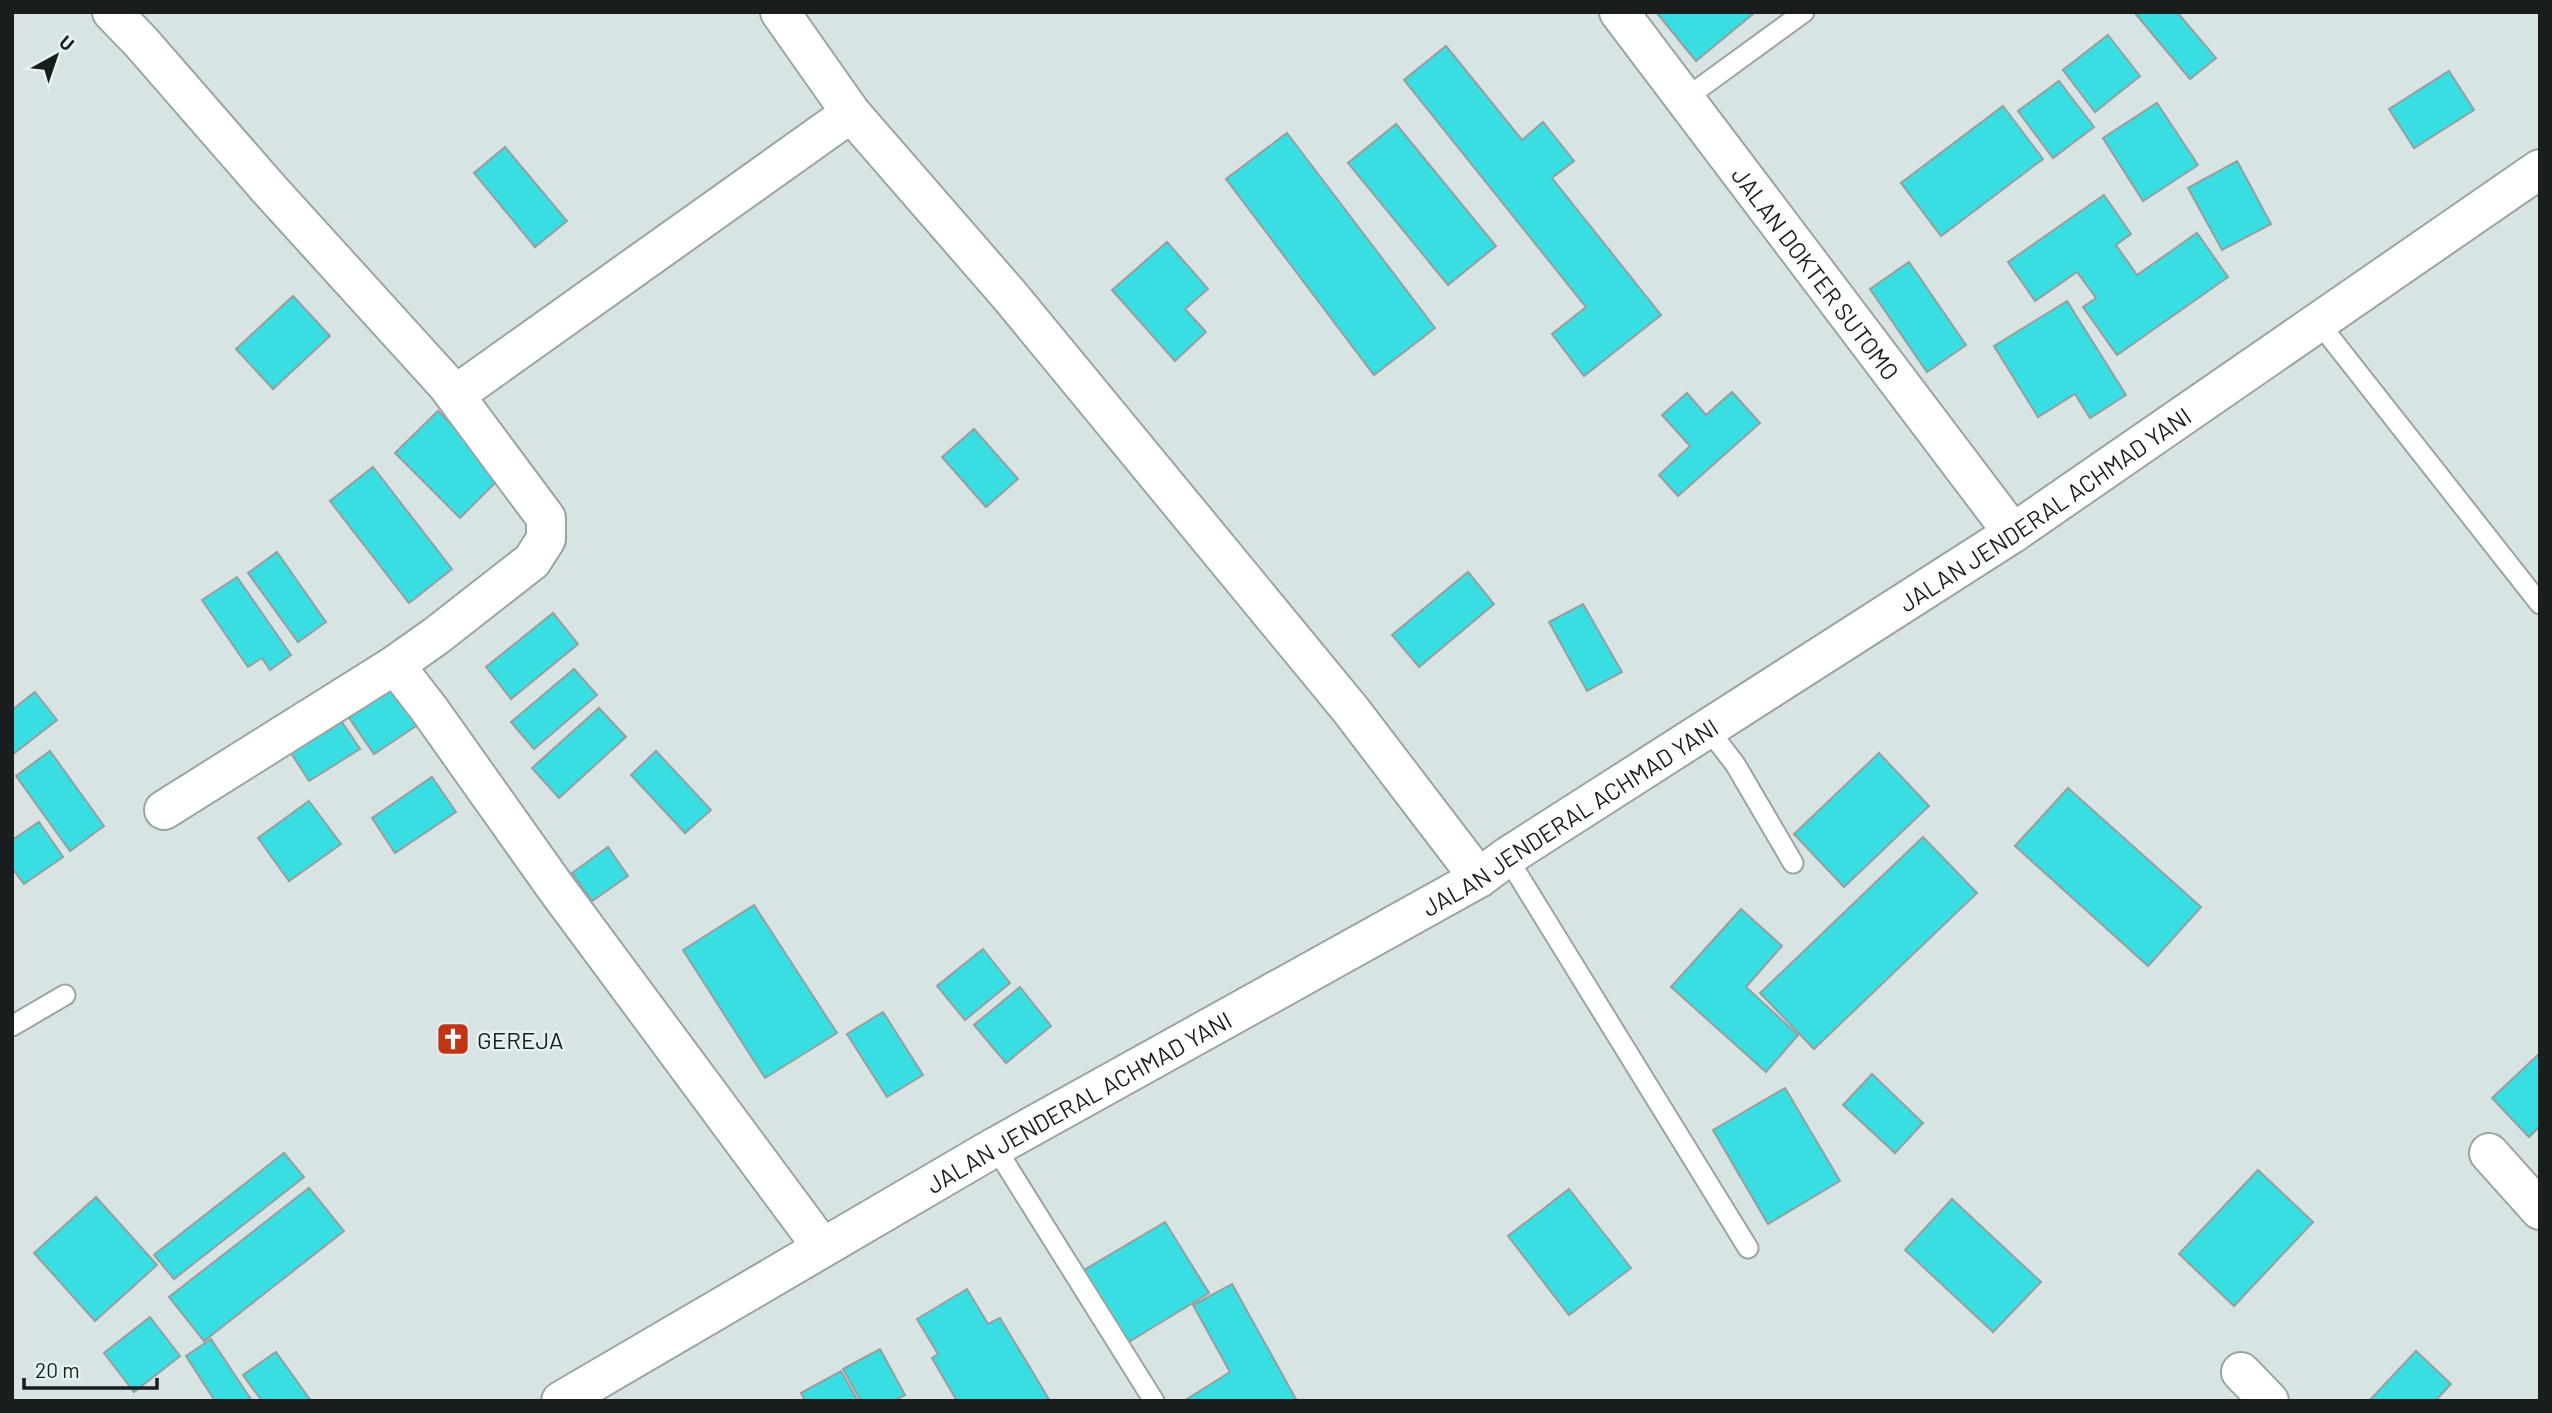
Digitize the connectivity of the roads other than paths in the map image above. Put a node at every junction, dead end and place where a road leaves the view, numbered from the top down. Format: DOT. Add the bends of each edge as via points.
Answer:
graph roads {
  1 [pos="112,12"];
  2 [pos="780,12"];
  3 [pos="1619,12"];
  4 [pos="1804,12"];
  5 [pos="1686,98"];
  6 [pos="851,113"];
  7 [pos="2540,169"];
  8 [pos="2319,323"];
  9 [pos="455,395"];
  10 [pos="2012,533"];
  11 [pos="2540,604"];
  12 [pos="395,664"];
  13 [pos="1708,729"];
  14 [pos="164,810"];
  15 [pos="1793,863"];
  16 [pos="1493,868"];
  17 [pos="65,995"];
  18 [pos="12,1026"];
  19 [pos="995,1147"];
  20 [pos="2489,1153"];
  21 [pos="2540,1210"];
  22 [pos="822,1247"];
  23 [pos="1748,1248"];
  24 [pos="2241,1373"];
  25 [pos="584,1394"];
  26 [pos="1154,1401"];
  27 [pos="2269,1401"];
  1 -- 9 [label="main road"];
  2 -- 6 [label="main road"];
  3 -- 5 [label="main road, JALAN DOKTER SUTOMO"];
  4 -- 5 [label="lane"];
  5 -- 10 [label="main road, JALAN DOKTER SUTOMO"];
  6 -- 9 [label="main road"];
  6 -- 16 [label="main road" via="1010,296 1342,698"];
  7 -- 8 [label="main road, JALAN JENDERAL ACHMAD YANI"];
  8 -- 10 [label="main road, JALAN JENDERAL ACHMAD YANI"];
  8 -- 11 [label="lane"];
  9 -- 12 [label="main road" via="546,518 546,539 532,561"];
  10 -- 13 [label="main road, JALAN JENDERAL ACHMAD YANI"];
  12 -- 14 [label="main road"];
  12 -- 22 [label="main road"];
  13 -- 15 [label="lane" via="1735,764"];
  13 -- 16 [label="main road, JALAN JENDERAL ACHMAD YANI"];
  16 -- 19 [label="main road, JALAN JENDERAL ACHMAD YANI"];
  16 -- 23 [label="lane"];
  17 -- 18 [label="lane"];
  19 -- 22 [label="main road, JALAN JENDERAL ACHMAD YANI"];
  19 -- 26 [label="lane"];
  20 -- 21 [label="main road"];
  22 -- 25 [label="main road, JALAN JENDERAL ACHMAD YANI"];
  24 -- 27 [label="main road"];
}
